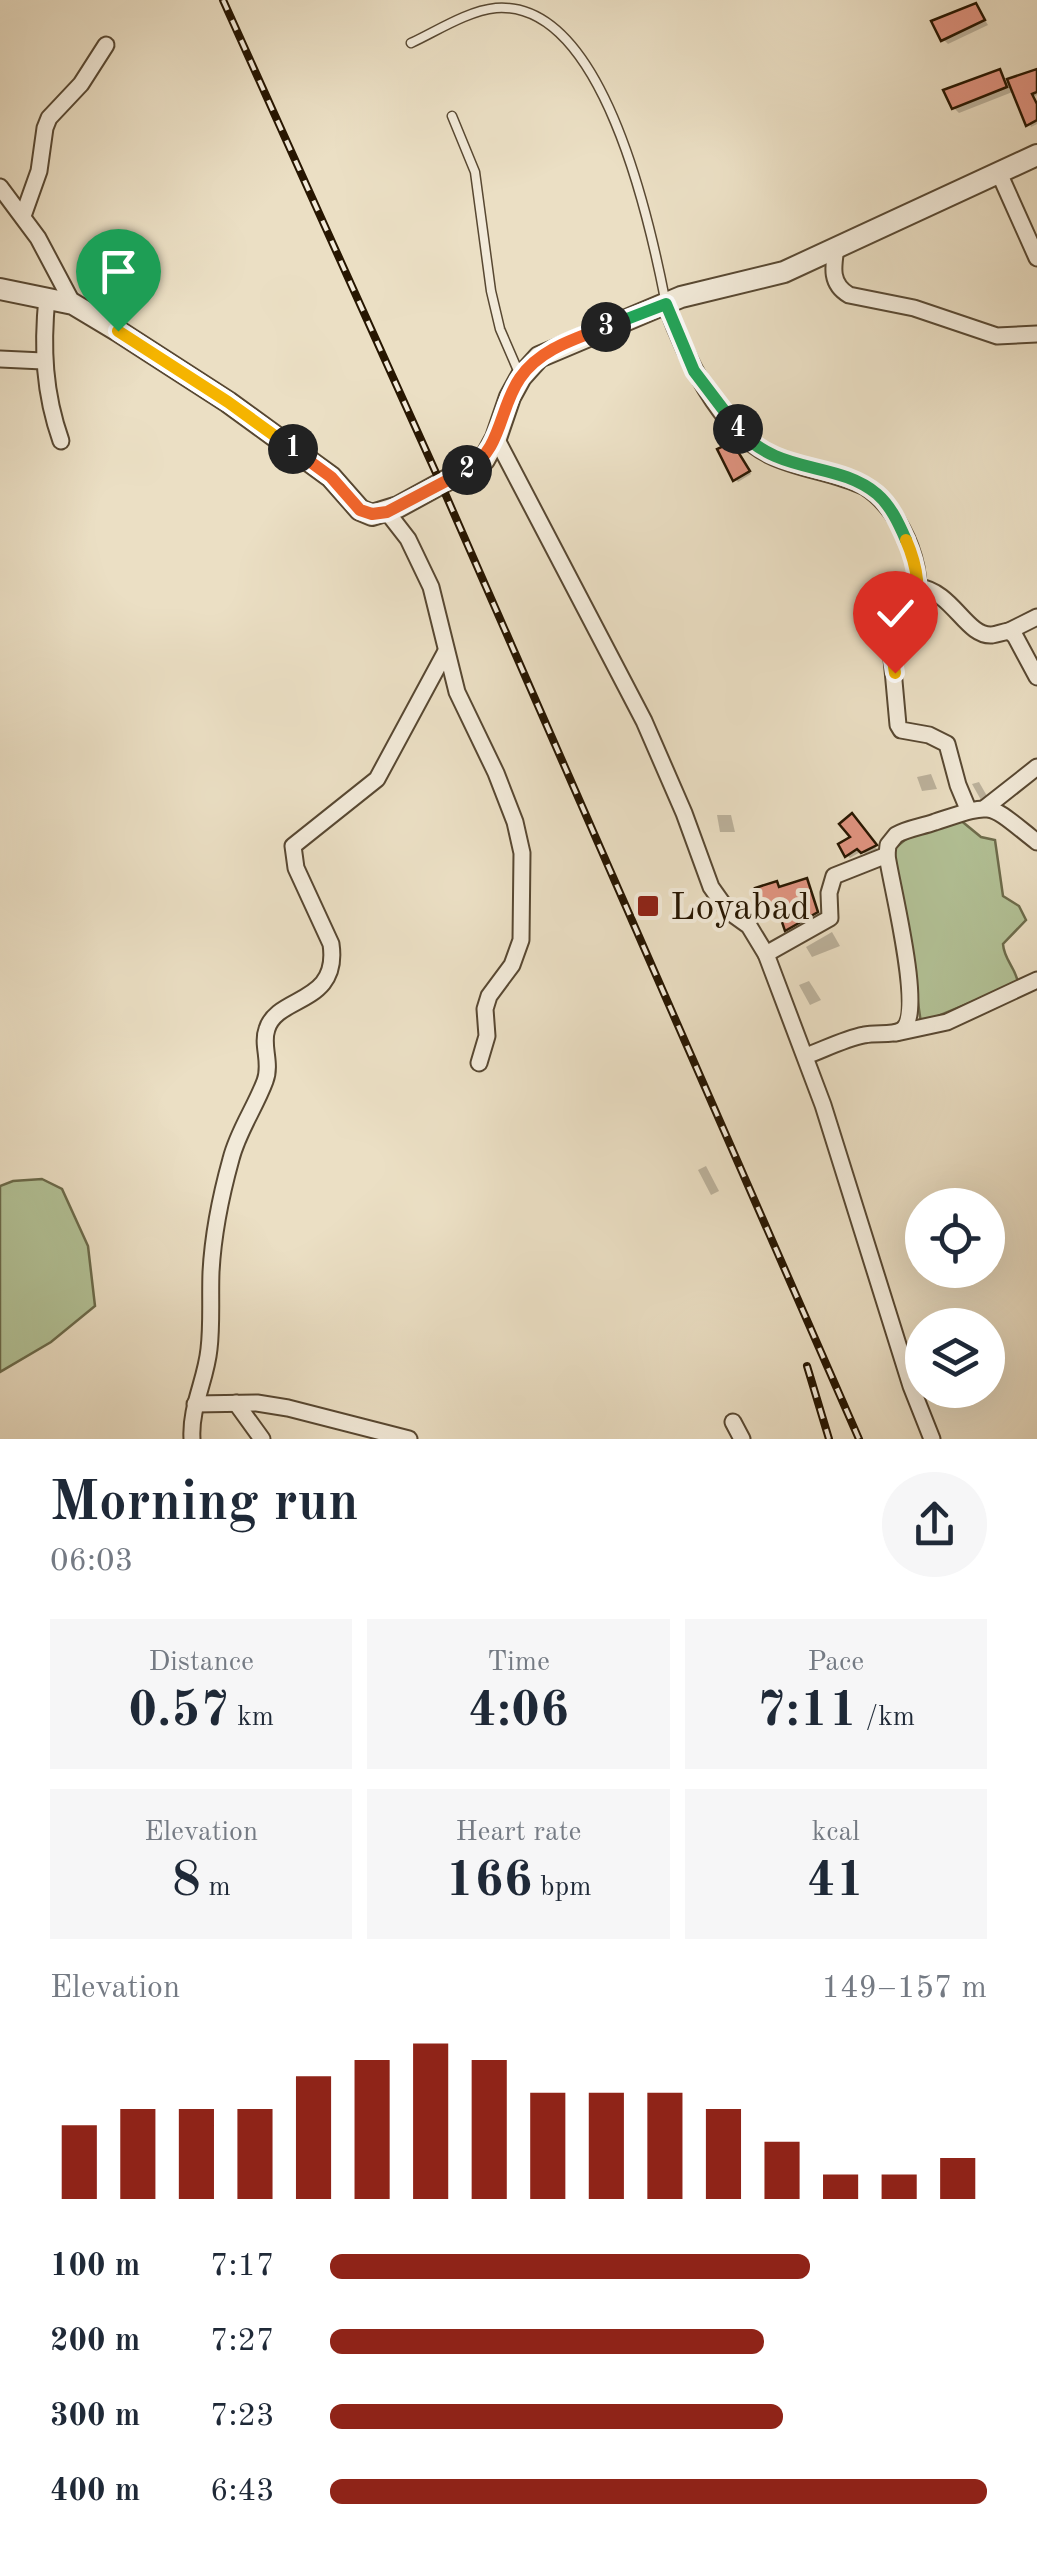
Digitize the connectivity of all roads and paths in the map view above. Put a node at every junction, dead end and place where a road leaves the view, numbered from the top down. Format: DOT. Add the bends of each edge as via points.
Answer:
graph roads {
  1 [pos="411,43"];
  2 [pos="106,45"];
  3 [pos="452,116"];
  4 [pos="1037,155"];
  5 [pos="999,173"];
  6 [pos="0,187"];
  7 [pos="23,216"];
  8 [pos="836,248"];
  9 [pos="1037,258"];
  10 [pos="0,288"];
  11 [pos="46,297"];
  12 [pos="674,301"];
  13 [pos="73,304"];
  14 [pos="1037,334"];
  15 [pos="0,359"];
  16 [pos="43,361"];
  17 [pos="520,377"];
  18 [pos="496,438"];
  19 [pos="61,442"];
  20 [pos="387,512"];
  21 [pos="918,587"];
  22 [pos="1037,617"];
  23 [pos="1009,632"];
  24 [pos="445,653"];
  25 [pos="1037,677"];
  26 [pos="1037,767"];
  27 [pos="977,808"];
  28 [pos="1037,842"];
  29 [pos="887,856"];
  30 [pos="766,954"];
  31 [pos="1037,980"];
  32 [pos="896,1032"];
  33 [pos="806,1056"];
  34 [pos="479,1063"];
  35 [pos="236,1403"];
  36 [pos="195,1404"];
  37 [pos="733,1422"];
  38 [pos="192,1439"];
  39 [pos="262,1439"];
  40 [pos="409,1439"];
  41 [pos="742,1439"];
  42 [pos="932,1439"];
  1 -- 12 [label="lane" via="498,8 542,18 570,43 599,84 624,141"];
  2 -- 7 [label="street" via="44,128 39,171"];
  3 -- 17 [label="lane" via="474,172 490,291"];
  4 -- 5 [label="street"];
  5 -- 8 [label="street"];
  5 -- 9 [label="street"];
  6 -- 7 [label="street"];
  7 -- 13 [label="street"];
  8 -- 12 [label="street" via="784,272"];
  8 -- 14 [label="street" via="835,281 849,294 998,336"];
  10 -- 11 [label="street"];
  11 -- 13 [label="street"];
  11 -- 16 [label="street"];
  12 -- 17 [label="street" via="539,356"];
  12 -- 21 [label="street" via="694,371 746,438 770,456 877,494 911,552"];
  13 -- 20 [label="street" via="228,402 331,477 360,510"];
  15 -- 16 [label="street"];
  16 -- 19 [label="street"];
  17 -- 18 [label="street"];
  18 -- 20 [label="street" via="484,460"];
  18 -- 30 [label="street" via="644,721 710,887"];
  20 -- 24 [label="street" via="430,588"];
  21 -- 23 [label="street" via="941,594 988,636"];
  21 -- 27 [label="street" via="912,620 891,648 898,725 947,744"];
  22 -- 23 [label="street"];
  23 -- 25 [label="street"];
  24 -- 34 [label="street" via="522,853 520,940 485,1009"];
  24 -- 36 [label="street" via="377,778 293,846 332,957 323,984 270,1022 264,1034 265,1081 243,1124 220,1208 209,1356"];
  26 -- 27 [label="street"];
  27 -- 28 [label="street" via="1002,814"];
  27 -- 29 [label="street" via="901,832"];
  29 -- 30 [label="street" via="834,876 830,918"];
  29 -- 32 [label="street" via="912,1004 908,1023"];
  30 -- 33 [label="street"];
  31 -- 32 [label="street" via="947,1022"];
  32 -- 33 [label="street" via="861,1036"];
  33 -- 42 [label="street"];
  35 -- 36 [label="street"];
  35 -- 39 [label="street"];
  35 -- 40 [label="street" via="288,1408"];
  36 -- 38 [label="street"];
  37 -- 41 [label="street"];
}
